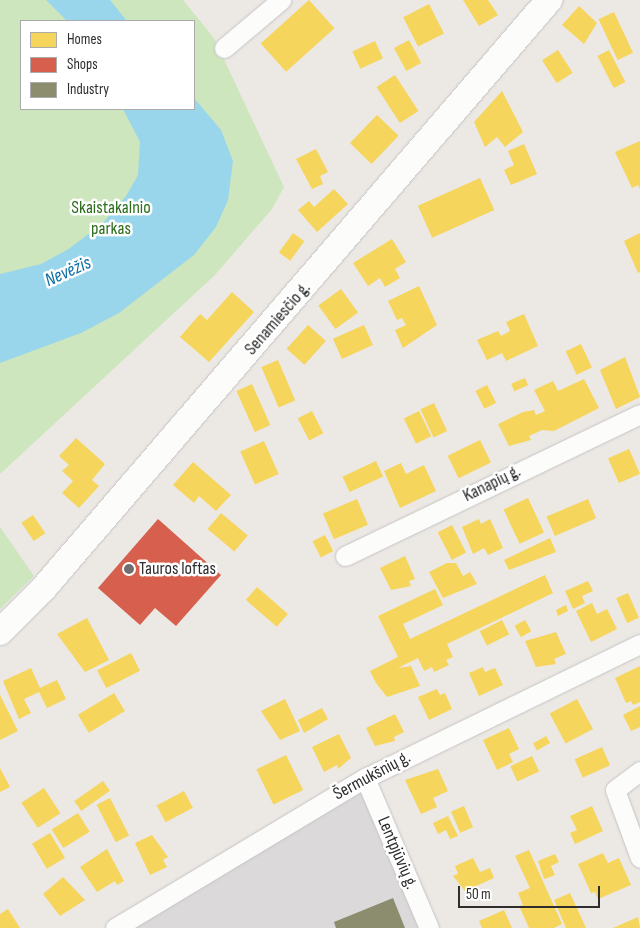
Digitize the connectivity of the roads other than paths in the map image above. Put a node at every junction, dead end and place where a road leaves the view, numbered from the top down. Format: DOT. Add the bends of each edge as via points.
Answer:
graph roads {
  1 [pos="281,0"];
  2 [pos="549,0"];
  3 [pos="224,48"];
  4 [pos="640,414"];
  5 [pos="345,556"];
  6 [pos="0,632"];
  7 [pos="640,644"];
  8 [pos="640,770"];
  9 [pos="365,778"];
  10 [pos="640,858"];
  11 [pos="115,928"];
  12 [pos="430,928"];
  1 -- 3 [label="street"];
  2 -- 6 [label="main road, Senamiesčio g." via="43,590"];
  4 -- 5 [label="street, Kanapių g."];
  7 -- 9 [label="street, Šermukšnių g."];
  8 -- 10 [label="street" via="615,790"];
  9 -- 11 [label="street, Šermukšnių g."];
  9 -- 12 [label="street, Lentpjūvių g."];
}
